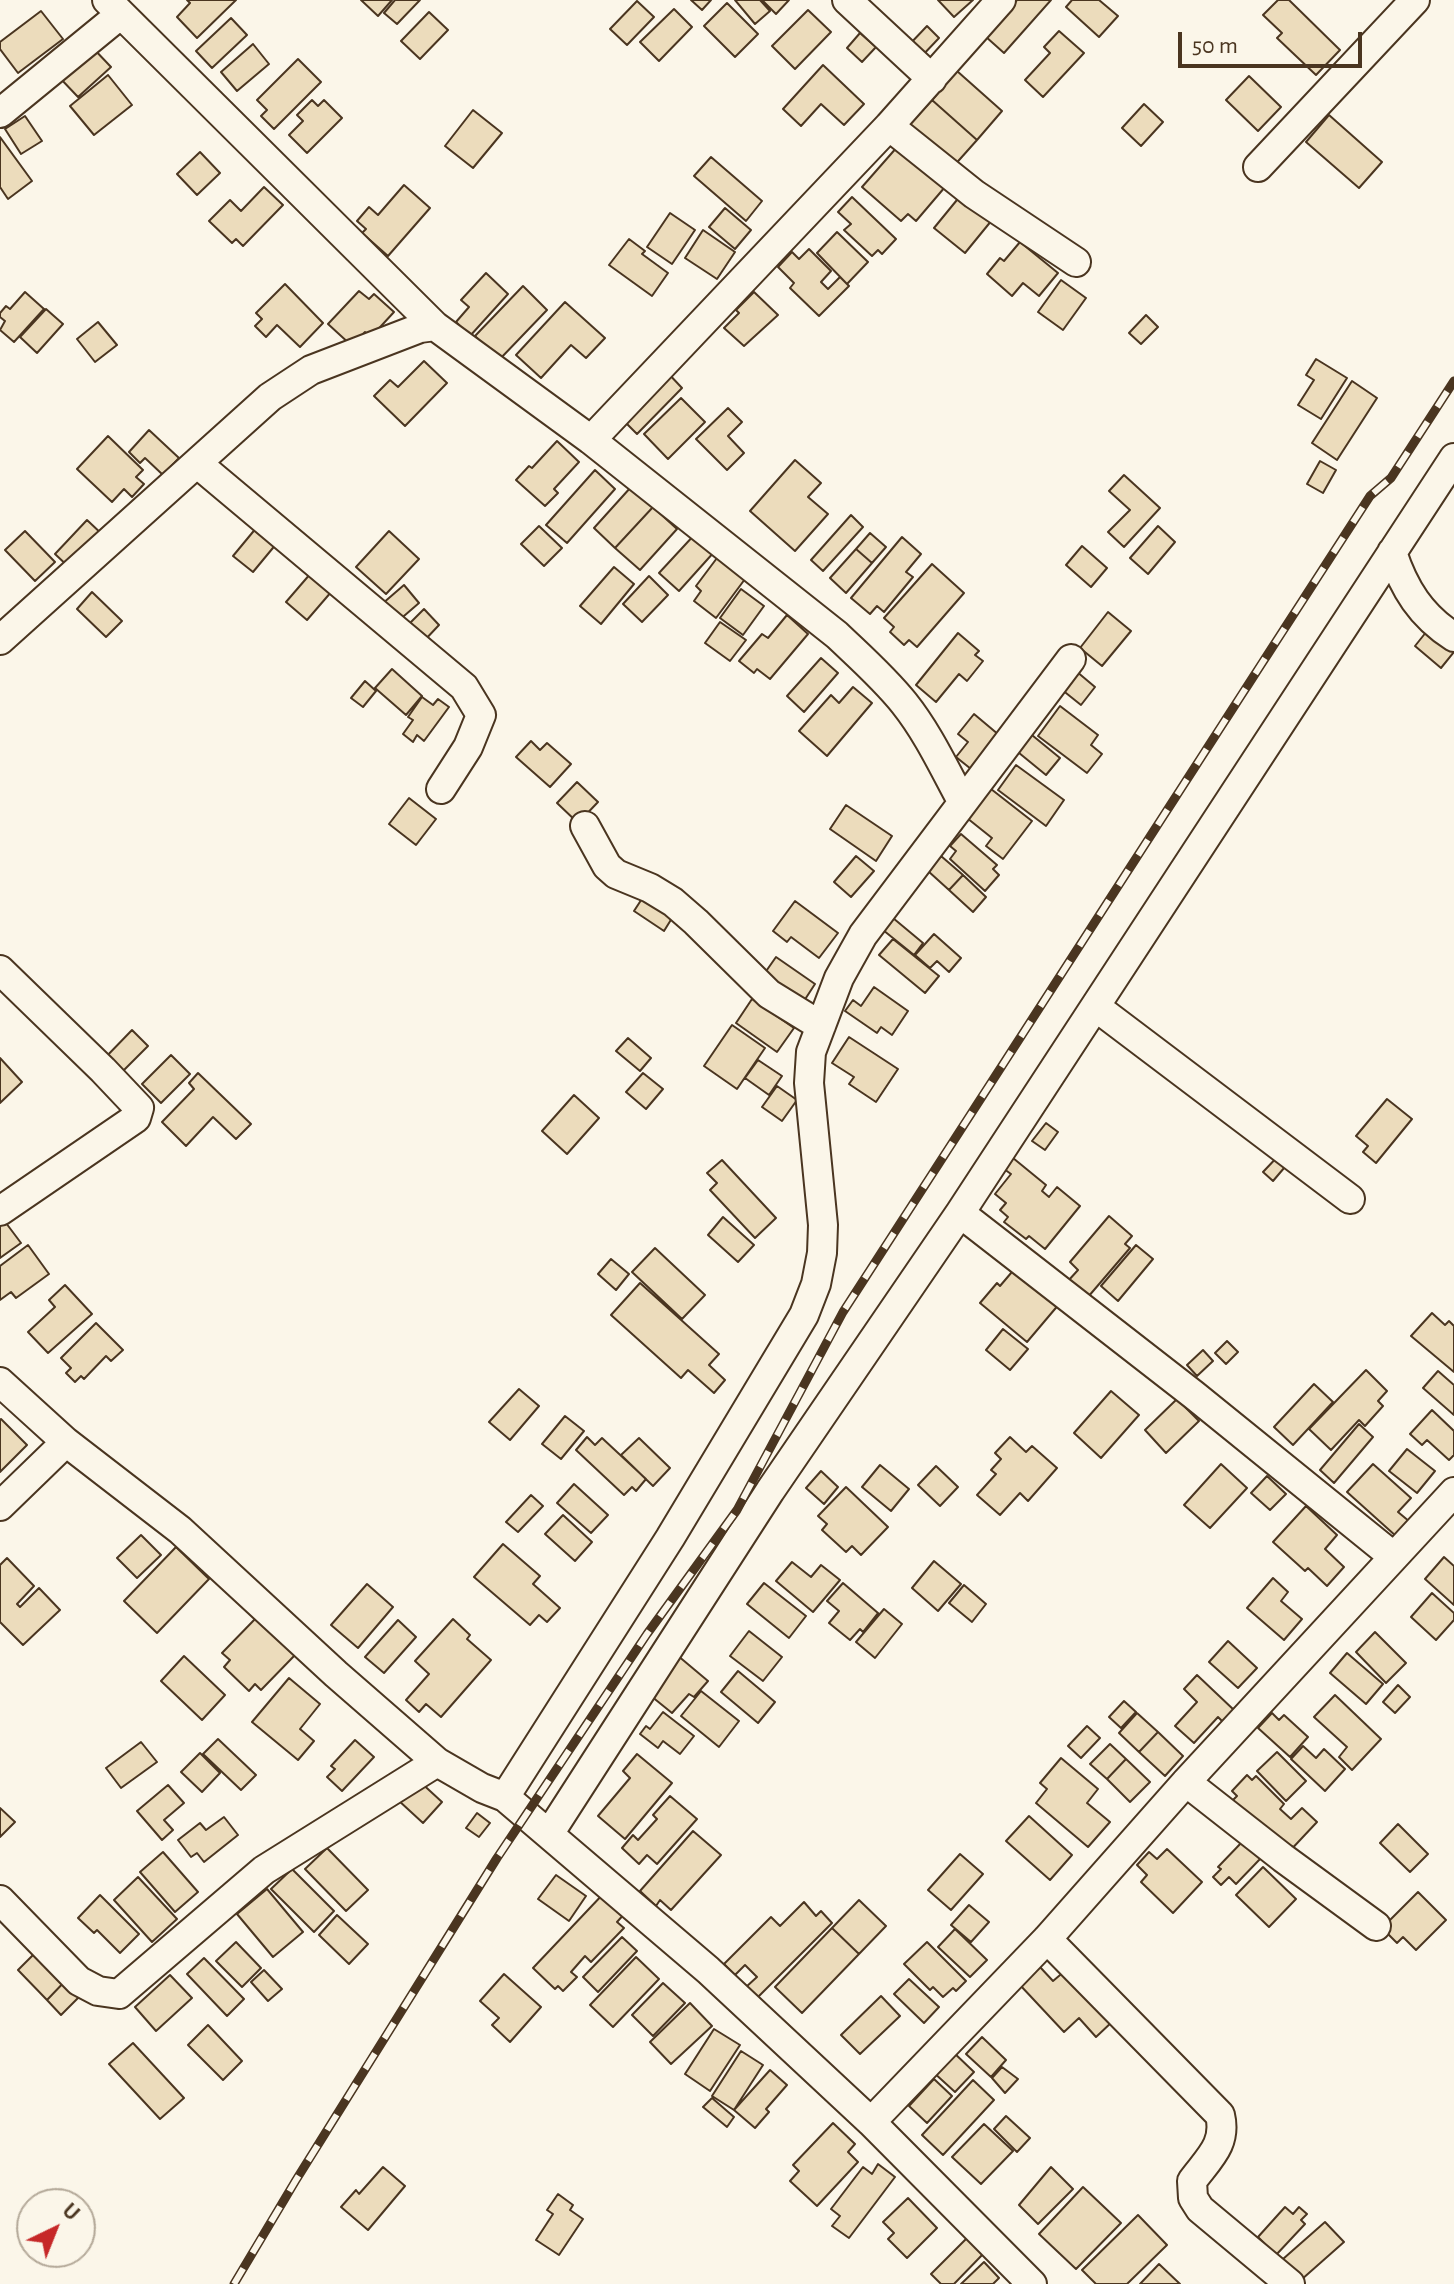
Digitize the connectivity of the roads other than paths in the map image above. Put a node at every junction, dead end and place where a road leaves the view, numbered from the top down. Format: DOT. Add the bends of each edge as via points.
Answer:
graph roads {
  1 [pos="847,0"];
  2 [pos="1001,0"];
  3 [pos="1415,0"];
  4 [pos="114,7"];
  5 [pos="932,79"];
  6 [pos="0,113"];
  7 [pos="889,126"];
  8 [pos="1258,167"];
  9 [pos="1076,262"];
  10 [pos="435,326"];
  11 [pos="591,440"];
  12 [pos="1454,458"];
  13 [pos="198,464"];
  14 [pos="1392,552"];
  15 [pos="1454,637"];
  16 [pos="0,640"];
  17 [pos="1071,659"];
  18 [pos="441,789"];
  19 [pos="962,801"];
  20 [pos="585,826"];
  21 [pos="0,970"];
  22 [pos="1096,1007"];
  23 [pos="821,1026"];
  24 [pos="1350,1199"];
  25 [pos="0,1211"];
  26 [pos="960,1213"];
  27 [pos="0,1382"];
  28 [pos="66,1442"];
  29 [pos="1454,1492"];
  30 [pos="0,1506"];
  31 [pos="1394,1557"];
  32 [pos="437,1762"];
  33 [pos="1186,1782"];
  34 [pos="505,1797"];
  35 [pos="549,1834"];
  36 [pos="0,1900"];
  37 [pos="1376,1926"];
  38 [pos="1047,1939"];
  39 [pos="871,2122"];
  40 [pos="1032,2284"];
  41 [pos="1290,2284"];
  1 -- 5 [label="street"];
  2 -- 5 [label="street"];
  3 -- 8 [label="street"];
  4 -- 6 [label="street"];
  4 -- 10 [label="street"];
  5 -- 7 [label="street"];
  7 -- 9 [label="street" via="974,194"];
  7 -- 11 [label="street"];
  10 -- 11 [label="street"];
  10 -- 13 [label="street" via="290,382"];
  11 -- 19 [label="street" via="872,668 925,734"];
  12 -- 14 [label="street"];
  13 -- 16 [label="street"];
  13 -- 18 [label="street" via="464,687 481,715"];
  14 -- 15 [label="street" via="1418,607"];
  14 -- 22 [label="street"];
  17 -- 19 [label="street"];
  19 -- 23 [label="street" via="863,935"];
  20 -- 23 [label="street" via="616,874 673,902 769,994"];
  21 -- 25 [label="street" via="103,1070 139,1113"];
  22 -- 24 [label="street"];
  22 -- 26 [label="street"];
  23 -- 34 [label="street" via="811,1052 809,1083 822,1253 804,1315"];
  26 -- 31 [label="street"];
  26 -- 35 [label="street" via="770,1491"];
  27 -- 28 [label="street"];
  28 -- 30 [label="street"];
  28 -- 32 [label="street" via="180,1530"];
  29 -- 31 [label="street"];
  31 -- 33 [label="street"];
  32 -- 34 [label="street"];
  32 -- 36 [label="street" via="264,1870 119,1994 79,1981"];
  33 -- 37 [label="street"];
  33 -- 38 [label="street"];
  34 -- 35 [label="street"];
  35 -- 39 [label="street" via="708,1970"];
  38 -- 39 [label="street"];
  38 -- 41 [label="street" via="1220,2115 1224,2132 1192,2181 1193,2198"];
  39 -- 40 [label="street"];
}
